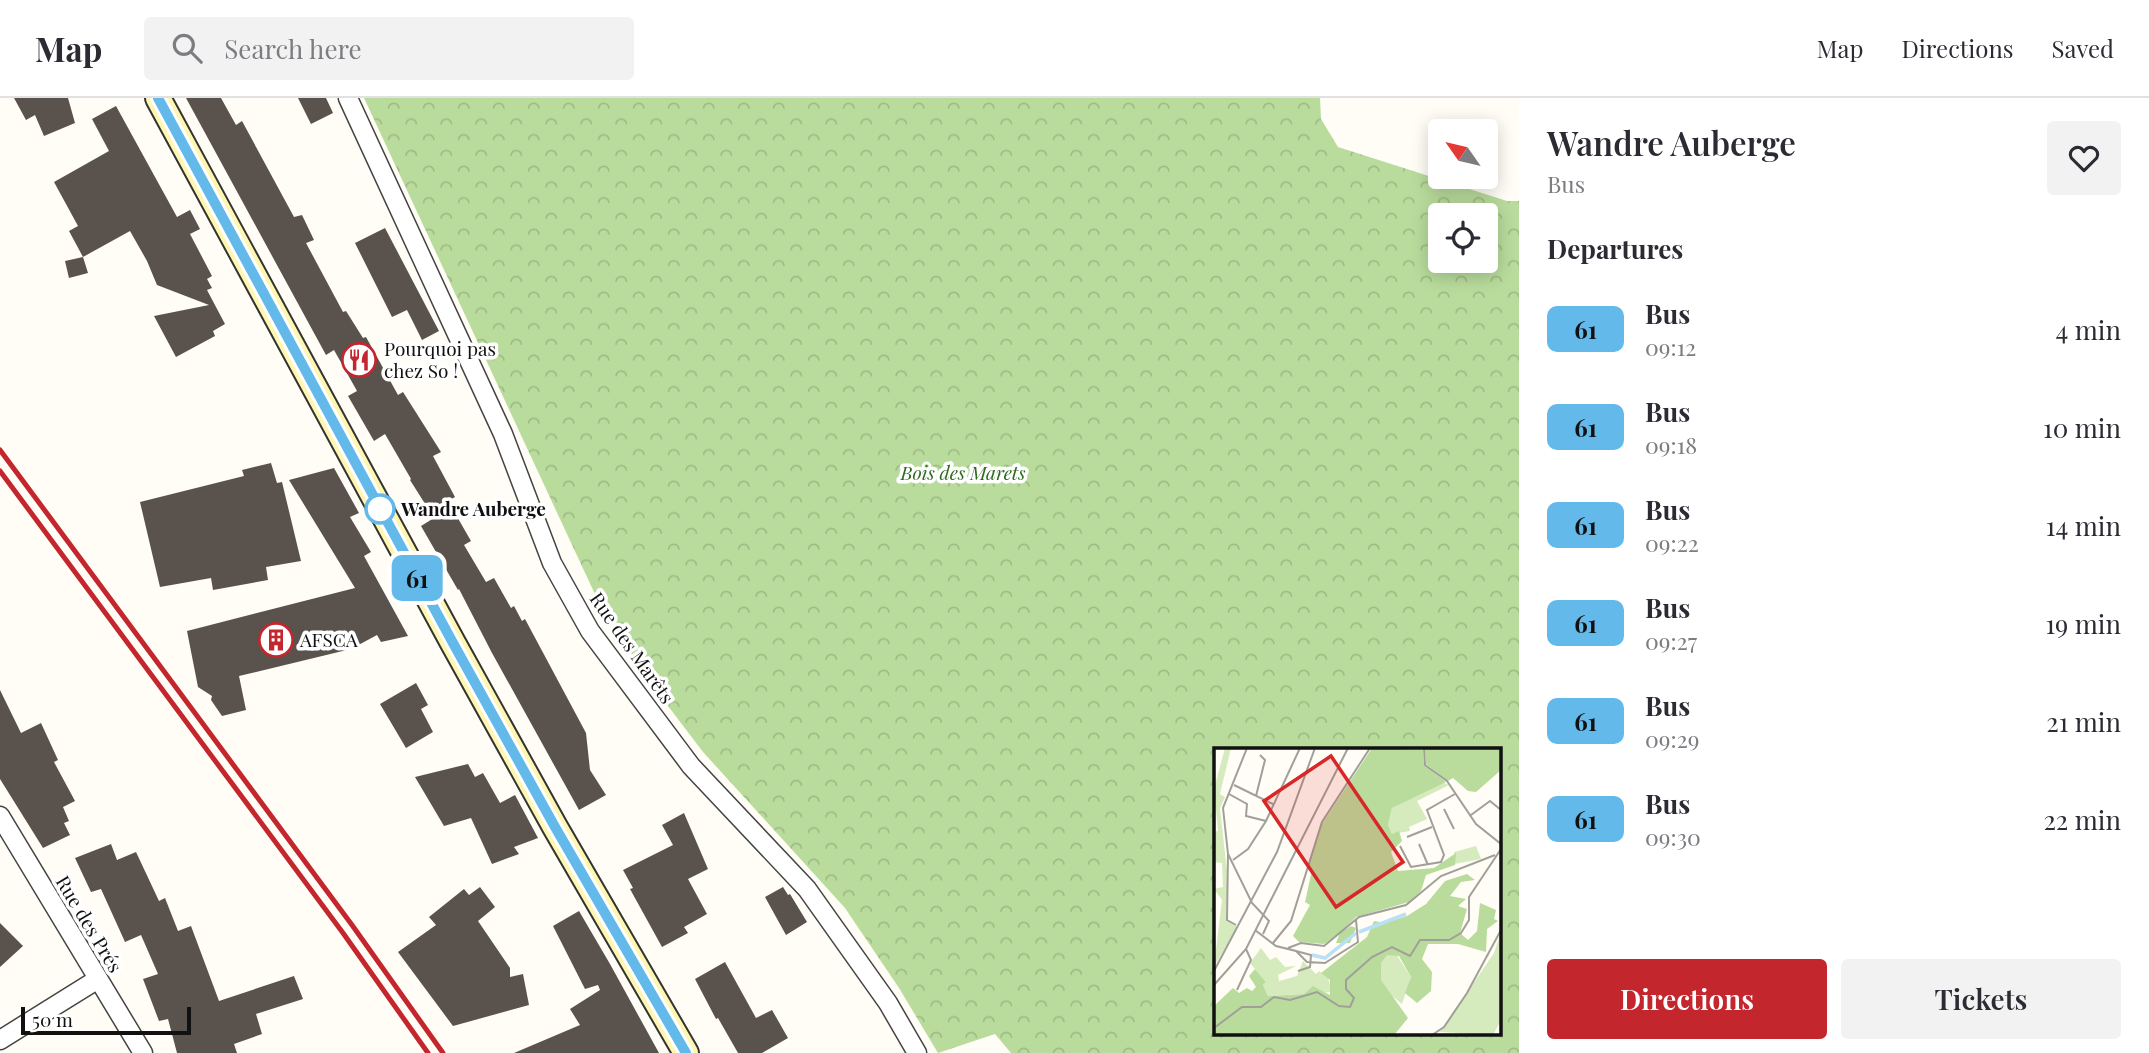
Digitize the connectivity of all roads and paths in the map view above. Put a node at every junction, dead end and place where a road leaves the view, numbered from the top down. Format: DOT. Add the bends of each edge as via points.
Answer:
graph roads {
  1 [pos="158,98"];
  2 [pos="348,98"];
  3 [pos="0,816"];
  4 [pos="98,979"];
  5 [pos="0,1040"];
  6 [pos="143,1053"];
  7 [pos="686,1053"];
  8 [pos="916,1053"];
  1 -- 7 [label="street" via="459,655"];
  2 -- 8 [label="street, Rue des Marêts" via="503,434 552,563 590,631 691,766 807,890 888,1003"];
  3 -- 4 [label="street, Rue des Prés"];
  4 -- 5 [label="street"];
  4 -- 6 [label="street, Rue des Prés"];
}
